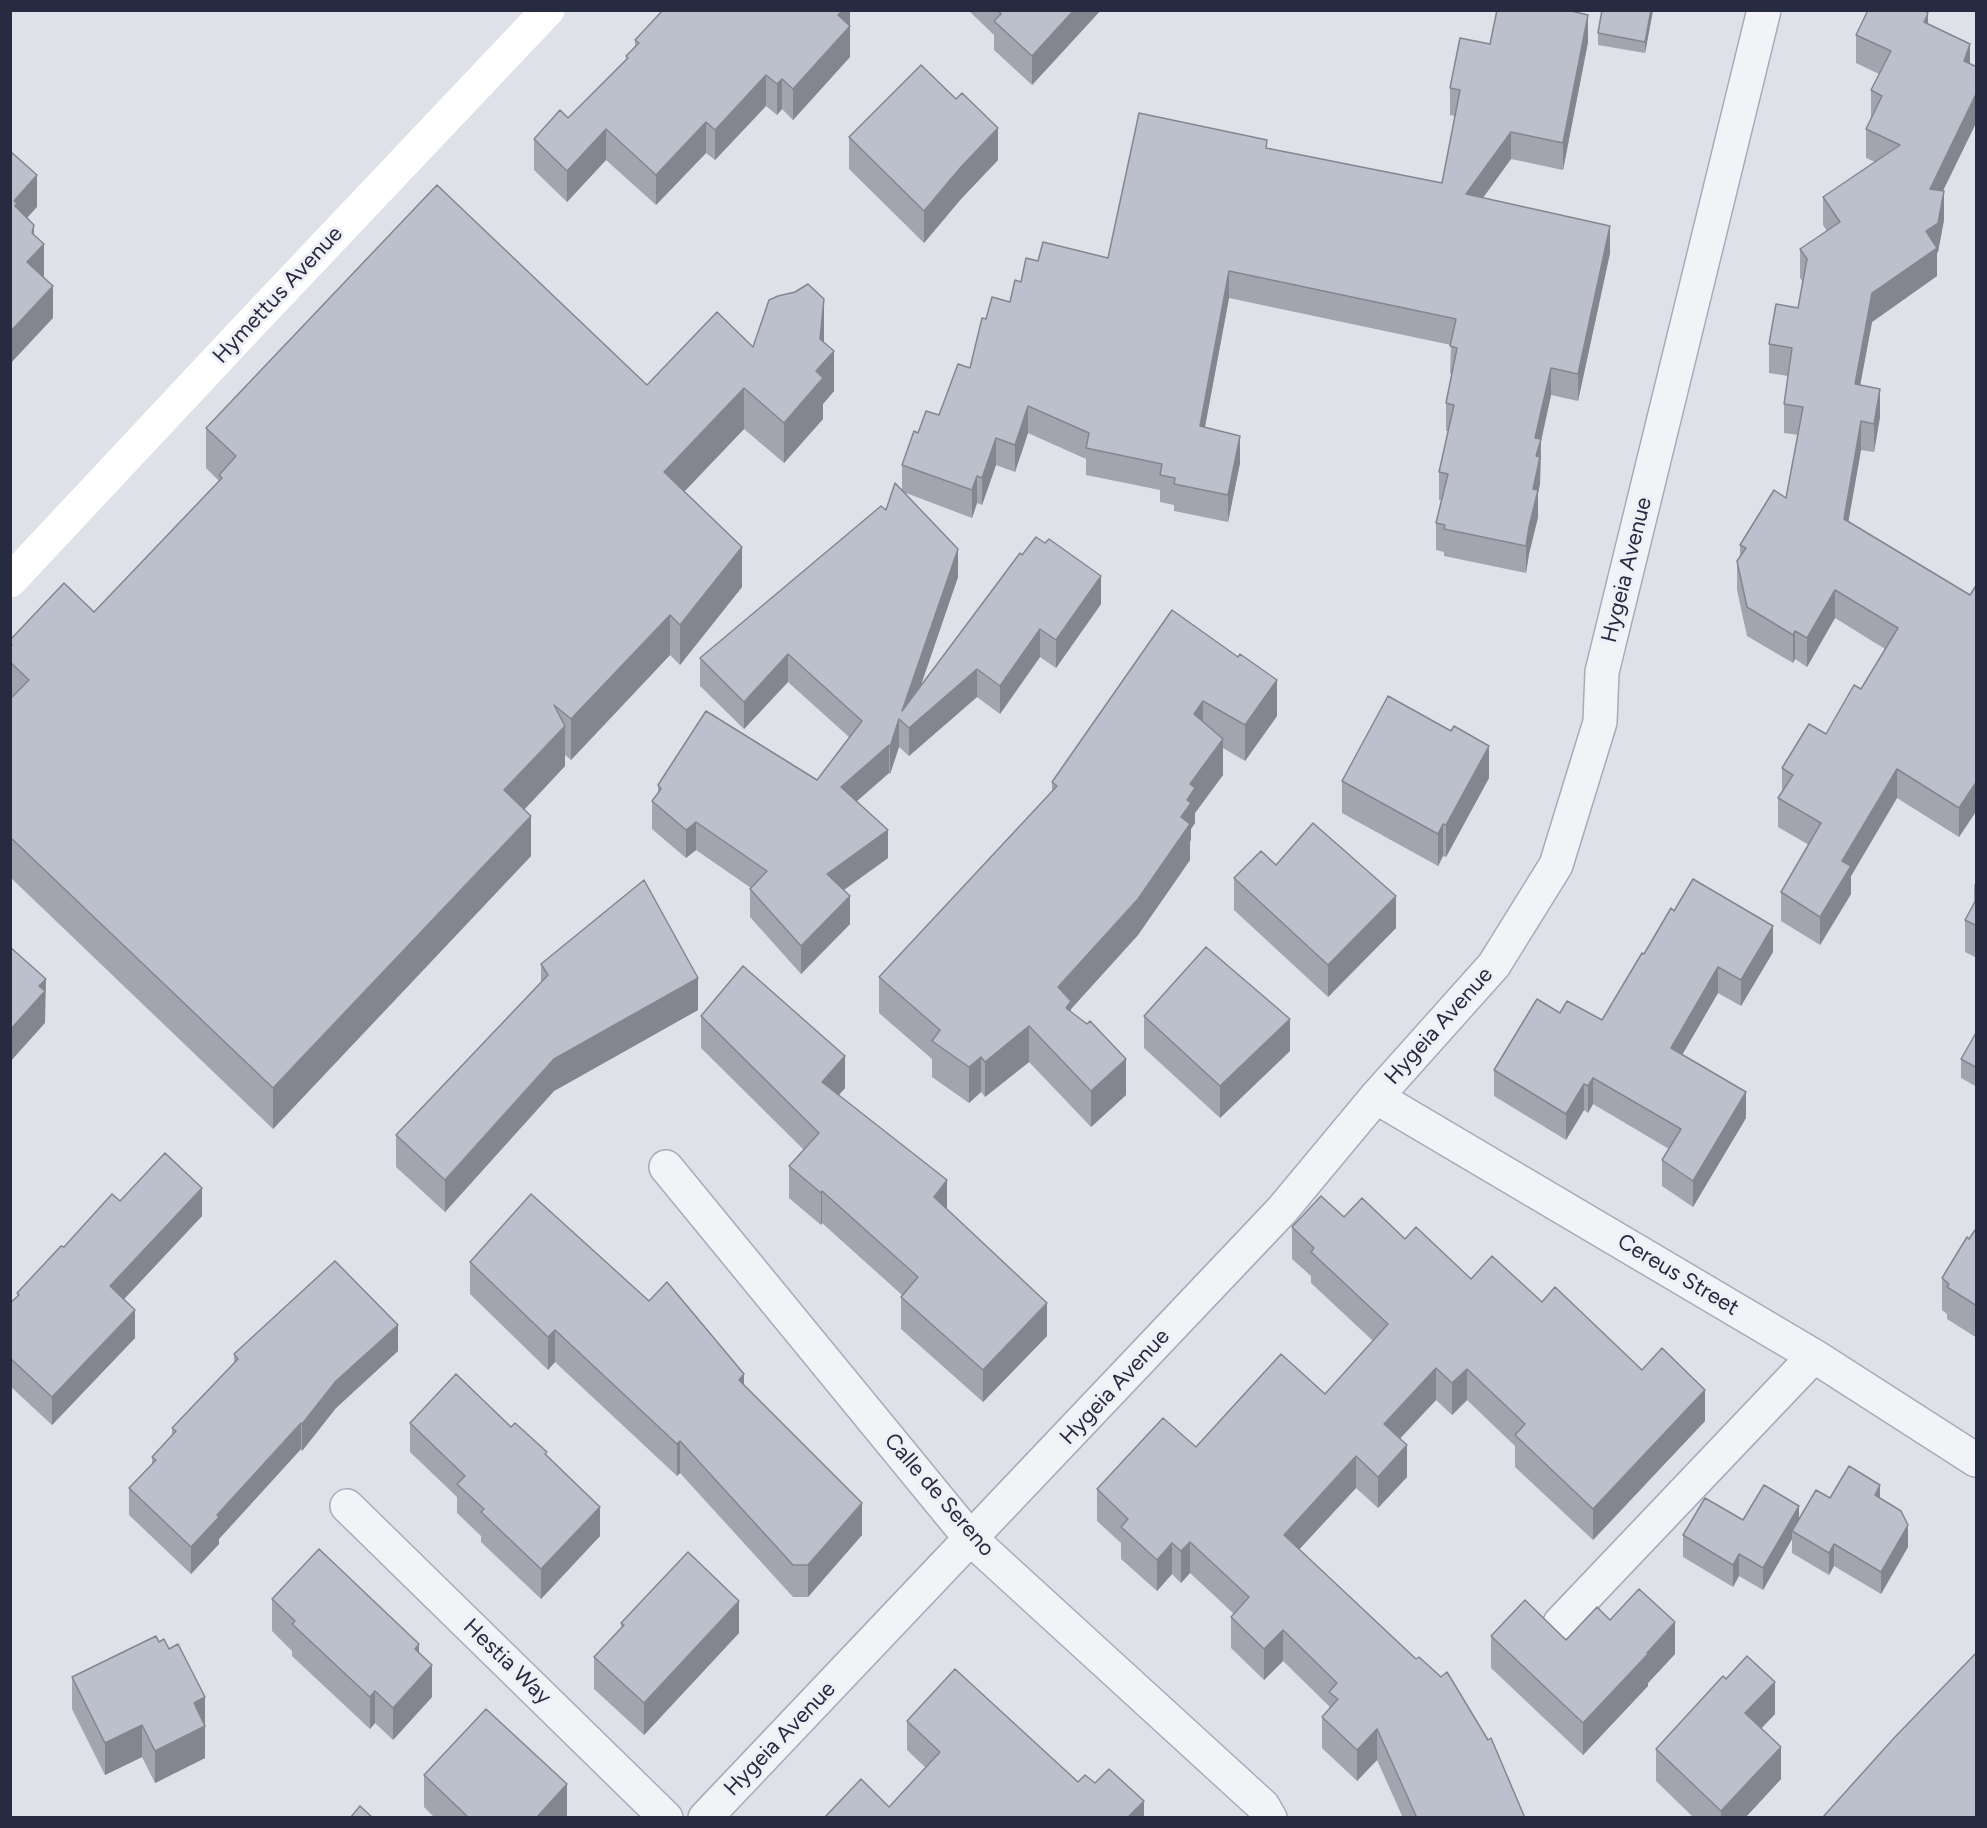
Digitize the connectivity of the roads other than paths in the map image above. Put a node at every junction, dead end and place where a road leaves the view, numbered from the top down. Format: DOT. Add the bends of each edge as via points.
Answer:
graph roads {
  1 [pos="548,10"];
  2 [pos="1764,10"];
  3 [pos="10,581"];
  4 [pos="1376,1097"];
  5 [pos="666,1167"];
  6 [pos="1814,1356"];
  7 [pos="1977,1460"];
  8 [pos="347,1506"];
  9 [pos="971,1539"];
  10 [pos="1560,1623"];
  11 [pos="666,1818"];
  12 [pos="705,1818"];
  13 [pos="1270,1818"];
  1 -- 3 [label="street, Hymettus Avenue"];
  2 -- 4 [label="street, Hygeia Avenue" via="1602,672 1600,722 1556,865 1494,965"];
  4 -- 6 [label="street, Cereus Street"];
  4 -- 9 [label="street, Hygeia Avenue" via="1282,1210"];
  5 -- 9 [label="street, Calle de Sereno"];
  6 -- 7 [label="street, Cereus Street"];
  6 -- 10 [label="street"];
  8 -- 11 [label="street, Hestia Way"];
  9 -- 12 [label="street, Hygeia Avenue"];
  9 -- 13 [label="street, Calle de Sereno" via="1263,1806"];
}
